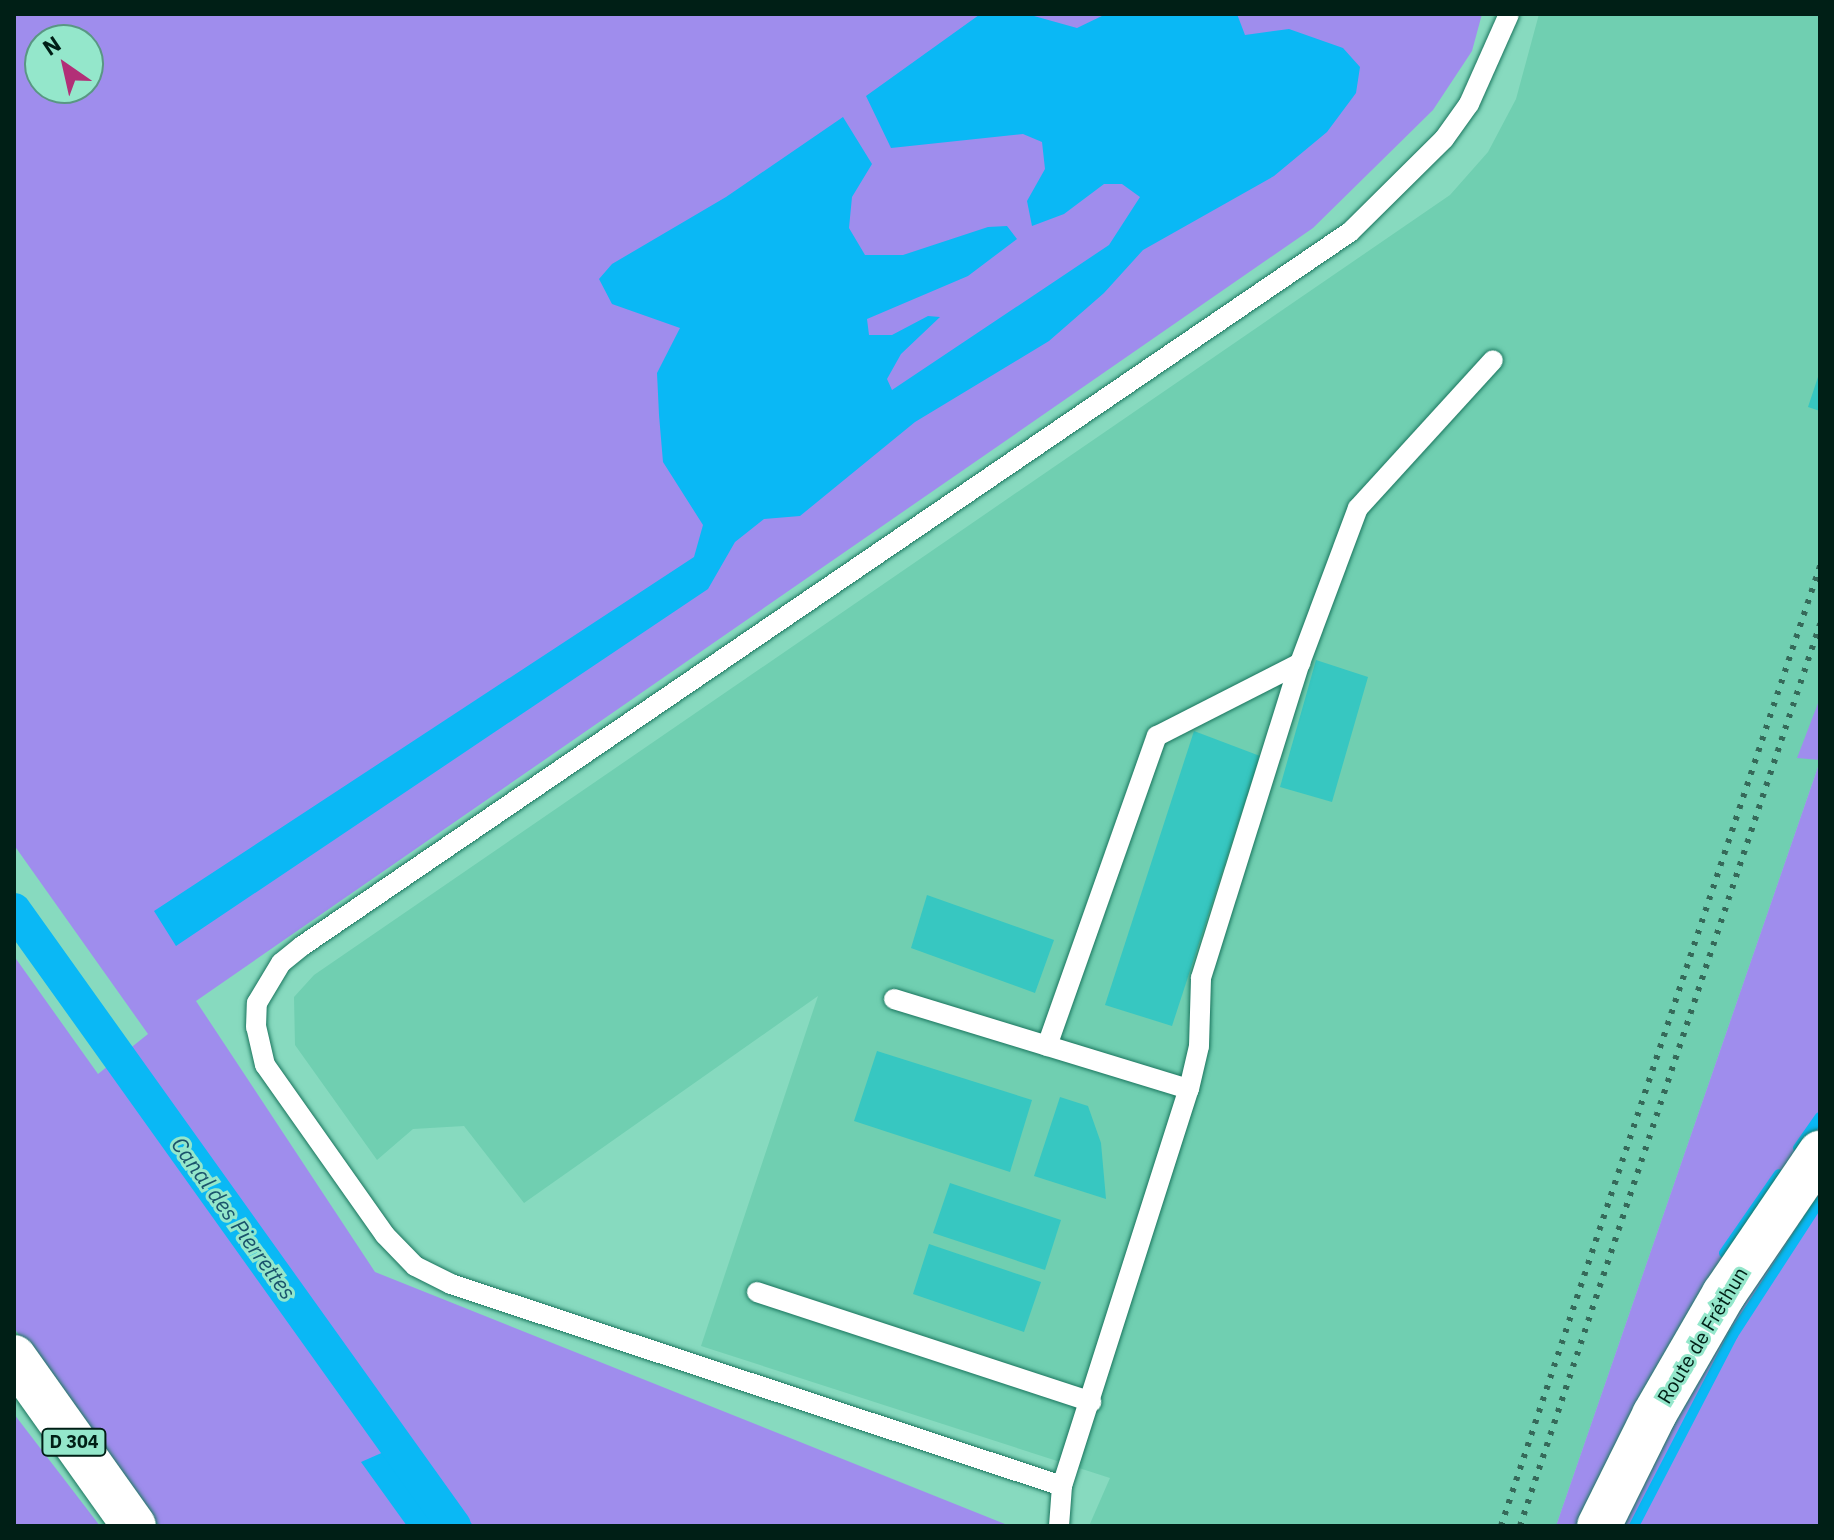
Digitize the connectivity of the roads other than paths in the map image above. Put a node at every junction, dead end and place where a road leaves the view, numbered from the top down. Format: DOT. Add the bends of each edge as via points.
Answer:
graph roads {
  1 [pos="1509,14"];
  2 [pos="1493,360"];
  3 [pos="1300,663"];
  4 [pos="894,999"];
  5 [pos="1047,1046"];
  6 [pos="1189,1089"];
  7 [pos="1820,1153"];
  8 [pos="757,1292"];
  9 [pos="14,1357"];
  10 [pos="1091,1402"];
  11 [pos="1062,1486"];
  12 [pos="134,1526"];
  13 [pos="1059,1526"];
  14 [pos="1599,1526"];
  1 -- 11 [label="lane" via="1469,104 1444,139 1350,232 302,946 281,963 257,1003 256,1027 265,1065 385,1235 415,1266 451,1284"];
  2 -- 3 [label="lane" via="1358,508"];
  3 -- 5 [label="lane" via="1157,736"];
  3 -- 6 [label="lane" via="1201,978 1199,1046"];
  4 -- 5 [label="lane"];
  5 -- 6 [label="lane"];
  6 -- 10 [label="lane"];
  7 -- 14 [label="street, Route de Fréthun" via="1716,1307"];
  8 -- 10 [label="lane"];
  9 -- 12 [label="street, D 304"];
  10 -- 11 [label="lane"];
  11 -- 13 [label="lane"];
}
